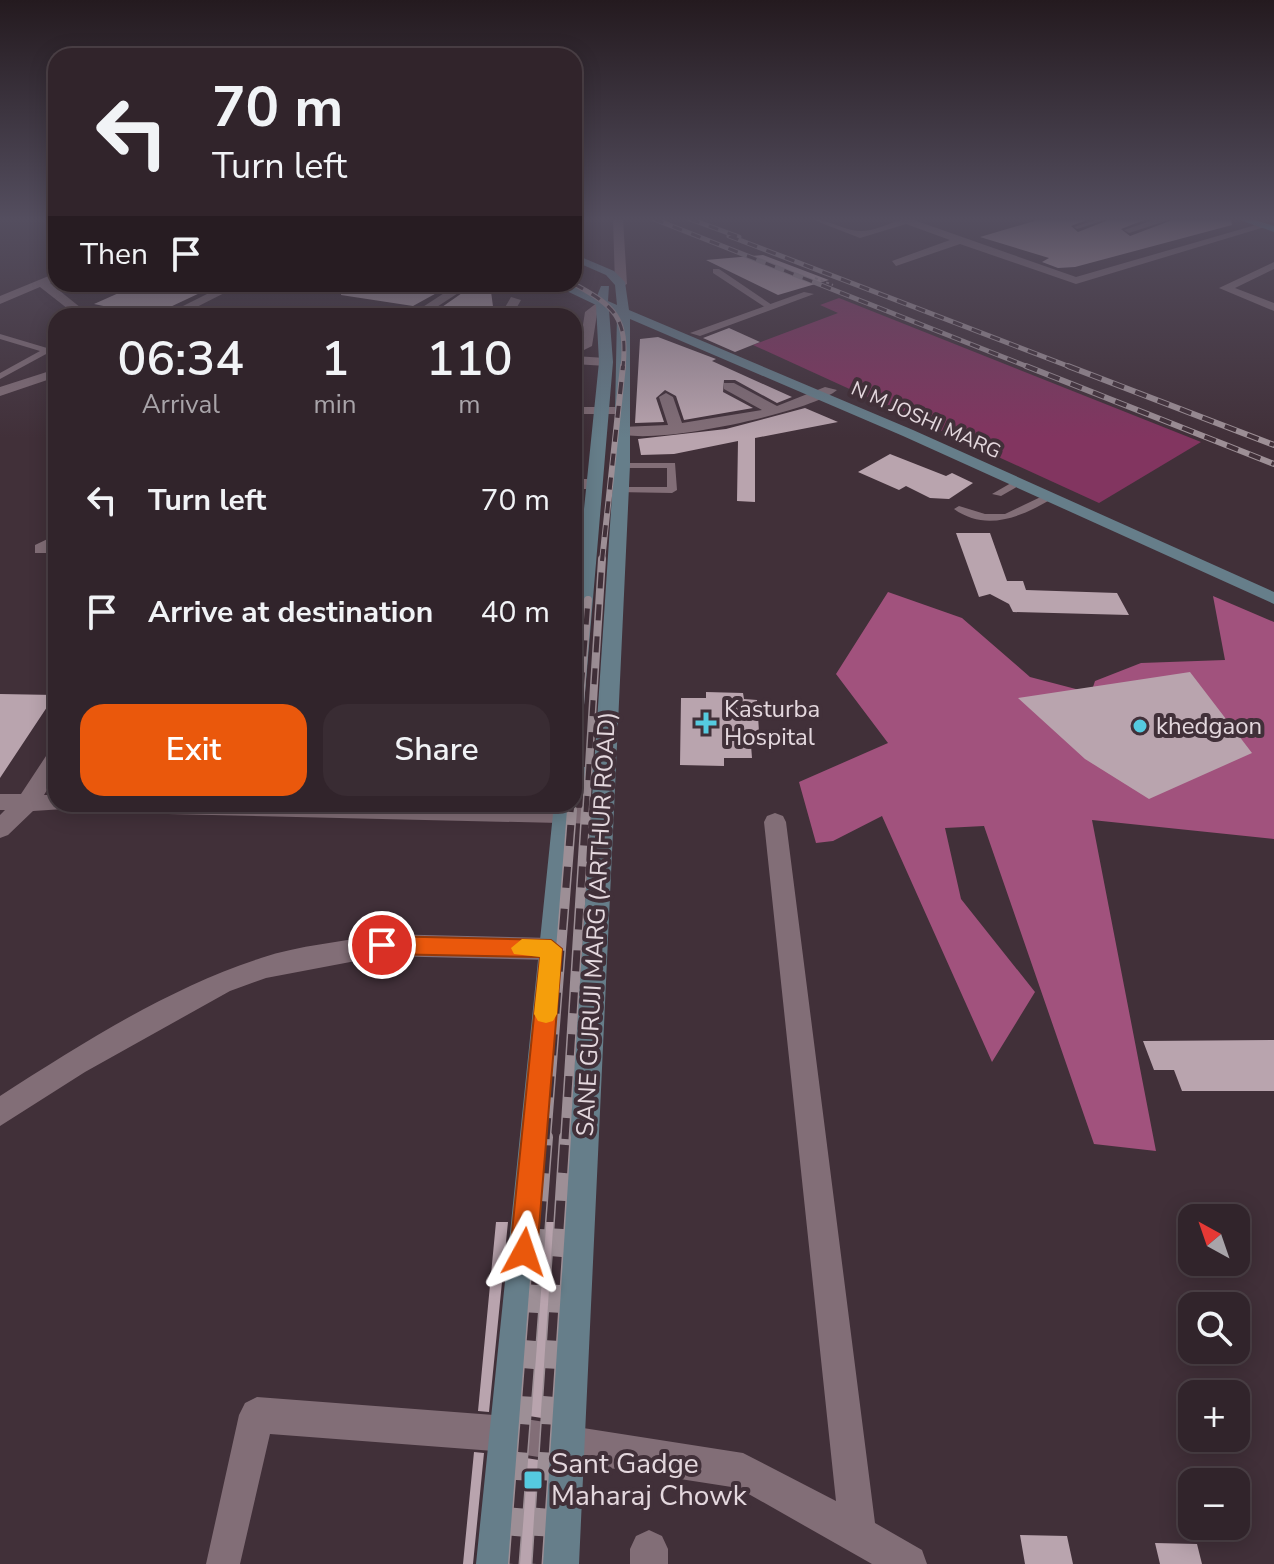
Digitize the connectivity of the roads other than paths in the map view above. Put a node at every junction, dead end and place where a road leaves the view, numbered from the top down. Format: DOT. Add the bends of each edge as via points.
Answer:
graph roads {
  1 [pos="44,292"];
  2 [pos="48,292"];
  3 [pos="219,292"];
  4 [pos="453,292"];
  5 [pos="591,292"];
  6 [pos="603,292"];
  7 [pos="611,292"];
  8 [pos="611,292"];
  9 [pos="748,292"];
  10 [pos="1235,292"];
  11 [pos="808,294"];
  12 [pos="611,297"];
  13 [pos="515,300"];
  14 [pos="771,307"];
  15 [pos="1274,307"];
  16 [pos="61,308"];
  17 [pos="73,308"];
  18 [pos="186,308"];
  19 [pos="428,308"];
  20 [pos="510,308"];
  21 [pos="669,326"];
  22 [pos="696,333"];
  23 [pos="0,336"];
  24 [pos="625,336"];
  25 [pos="582,348"];
  26 [pos="582,360"];
  27 [pos="606,362"];
  28 [pos="48,371"];
  29 [pos="48,374"];
  30 [pos="41,375"];
  31 [pos="0,376"];
  32 [pos="729,386"];
  33 [pos="0,392"];
  34 [pos="825,393"];
  35 [pos="666,397"];
  36 [pos="615,407"];
  37 [pos="774,410"];
  38 [pos="582,411"];
  39 [pos="676,428"];
  40 [pos="913,430"];
  41 [pos="1018,482"];
  42 [pos="621,483"];
  43 [pos="582,486"];
  44 [pos="594,489"];
  45 [pos="997,494"];
  46 [pos="1049,496"];
  47 [pos="959,509"];
  48 [pos="1129,525"];
  49 [pos="1274,586"];
  50 [pos="1274,599"];
  51 [pos="614,601"];
  52 [pos="584,602"];
  53 [pos="582,622"];
  54 [pos="582,693"];
  55 [pos="609,693"];
  56 [pos="48,770"];
  57 [pos="582,775"];
  58 [pos="604,775"];
  59 [pos="0,802"];
  60 [pos="27,803"];
  61 [pos="48,803"];
  62 [pos="564,812"];
  63 [pos="577,812"];
  64 [pos="602,816"];
  65 [pos="775,822"];
  66 [pos="0,829"];
  67 [pos="551,949"];
  68 [pos="0,1112"];
  69 [pos="507,1434"];
  70 [pos="567,1443"];
  71 [pos="858,1534"];
  72 [pos="223,1560"];
  73 [pos="495,1564"];
  74 [pos="560,1564"];
  75 [pos="908,1564"];
  1 -- 16 [label="street"];
  2 -- 17 [label="street"];
  3 -- 18 [label="street"];
  4 -- 19 [label="street"];
  5 -- 12 [label="main road, N M JOSHI MARG"];
  6 -- 12 [label="main road, N M JOSHI MARG"];
  7 -- 12 [label="street"];
  8 -- 12 [label="main road"];
  9 -- 14 [label="lane"];
  10 -- 15 [label="street"];
  11 -- 14 [label="street"];
  12 -- 21 [label="main road, N M JOSHI MARG"];
  12 -- 24 [label="main road, SANE GURUJI MARG (ARTHUR ROAD)"];
  12 -- 25 [label="street" via="591,312"];
  12 -- 27 [label="main road, SANE GURUJI MARG (ARTHUR ROAD)"];
  13 -- 20 [label="street"];
  14 -- 22 [label="street"];
  21 -- 22 [label="main road, N M JOSHI MARG"];
  21 -- 24 [label="main road"];
  21 -- 34 [label="main road, N M JOSHI MARG"];
  22 -- 34 [label="main road, N M JOSHI MARG"];
  23 -- 31 [label="lane" via="44,353"];
  24 -- 36 [label="main road, SANE GURUJI MARG (ARTHUR ROAD)"];
  26 -- 27 [label="street"];
  27 -- 36 [label="main road, SANE GURUJI MARG (ARTHUR ROAD)"];
  28 -- 30 [label="street"];
  29 -- 30 [label="street"];
  30 -- 33 [label="street"];
  32 -- 37 [label="street"];
  34 -- 37 [label="street"];
  34 -- 40 [label="main road, N M JOSHI MARG"];
  35 -- 39 [label="street"];
  36 -- 38 [label="street"];
  36 -- 39 [label="street"];
  36 -- 42 [label="main road, SANE GURUJI MARG (ARTHUR ROAD)"];
  36 -- 44 [label="main road, SANE GURUJI MARG (ARTHUR ROAD)"];
  37 -- 39 [label="street"];
  40 -- 41 [label="main road, N M JOSHI MARG"];
  40 -- 48 [label="main road, N M JOSHI MARG"];
  41 -- 45 [label="lane"];
  41 -- 46 [label="main road, N M JOSHI MARG"];
  42 -- 42 [label="lane" via="672,465 672,490"];
  42 -- 44 [label="main road"];
  42 -- 51 [label="main road, SANE GURUJI MARG (ARTHUR ROAD)"];
  43 -- 44 [label="street"];
  44 -- 52 [label="main road, SANE GURUJI MARG (ARTHUR ROAD)"];
  46 -- 47 [label="lane" via="1019,515 981,516"];
  46 -- 48 [label="main road, N M JOSHI MARG"];
  48 -- 49 [label="main road, N M JOSHI MARG"];
  48 -- 50 [label="main road, N M JOSHI MARG"];
  51 -- 52 [label="main road"];
  51 -- 55 [label="main road, SANE GURUJI MARG (ARTHUR ROAD)"];
  52 -- 53 [label="main road, SANE GURUJI MARG (ARTHUR ROAD)"];
  54 -- 55 [label="main road"];
  55 -- 58 [label="main road, SANE GURUJI MARG (ARTHUR ROAD)"];
  56 -- 60 [label="street"];
  57 -- 58 [label="main road"];
  58 -- 64 [label="main road, SANE GURUJI MARG (ARTHUR ROAD)"];
  59 -- 60 [label="street"];
  60 -- 61 [label="street"];
  60 -- 66 [label="street"];
  62 -- 67 [label="main road, SANE GURUJI MARG (ARTHUR ROAD)"];
  63 -- 64 [label="street"];
  64 -- 70 [label="main road, SANE GURUJI MARG (ARTHUR ROAD)"];
  65 -- 71 [label="street"];
  67 -- 68 [label="street" via="382,945 265,967 221,983 75,1063"];
  67 -- 69 [label="main road, SANE GURUJI MARG (ARTHUR ROAD)"];
  69 -- 70 [label="street"];
  69 -- 72 [label="street" via="257,1415"];
  69 -- 73 [label="main road, SANE GURUJI MARG (ARTHUR ROAD)"];
  70 -- 71 [label="street" via="743,1471"];
  70 -- 74 [label="main road, SANE GURUJI MARG (ARTHUR ROAD)"];
  71 -- 75 [label="street"];
}
